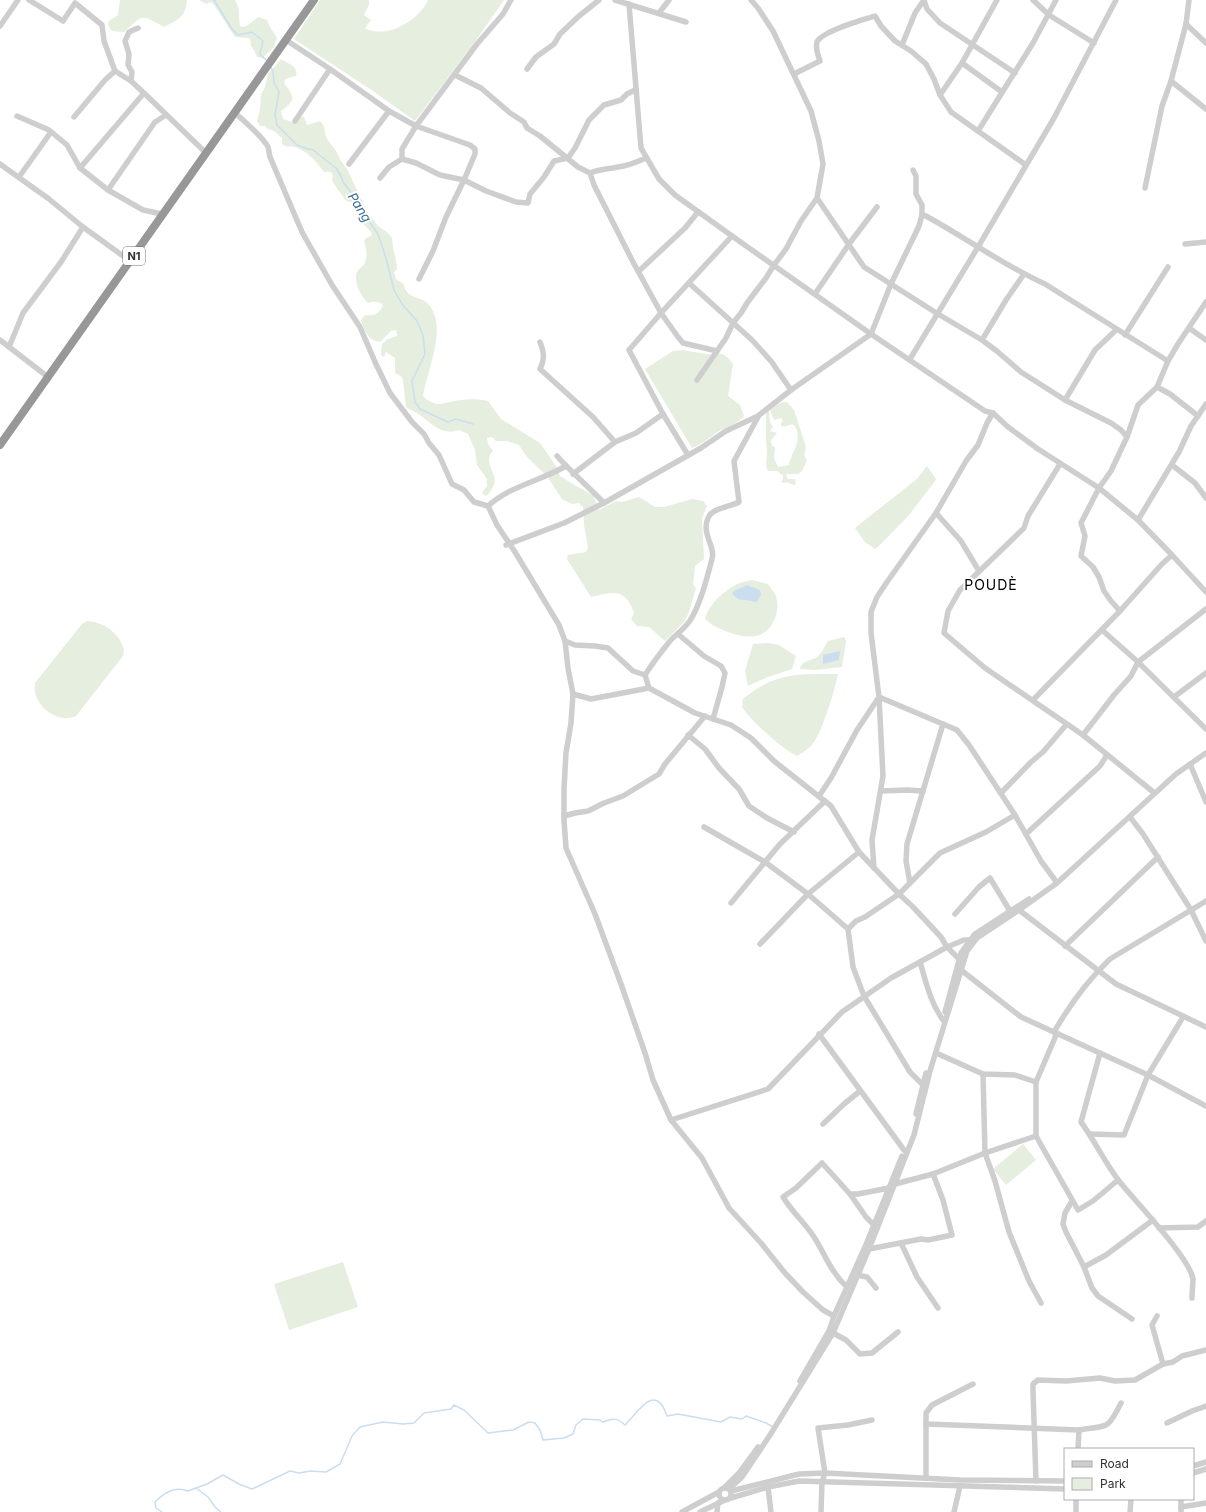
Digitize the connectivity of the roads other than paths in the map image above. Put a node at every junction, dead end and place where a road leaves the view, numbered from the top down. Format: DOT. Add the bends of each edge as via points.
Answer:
graph roads {
  1 [pos="18,0"];
  2 [pos="30,0"];
  3 [pos="314,0"];
  4 [pos="511,0"];
  5 [pos="598,0"];
  6 [pos="614,0"];
  7 [pos="669,0"];
  8 [pos="751,0"];
  9 [pos="924,0"];
  10 [pos="997,0"];
  11 [pos="1033,0"];
  12 [pos="1056,0"];
  13 [pos="1116,0"];
  14 [pos="1189,0"];
  15 [pos="629,4"];
  16 [pos="659,13"];
  17 [pos="1049,15"];
  18 [pos="686,22"];
  19 [pos="1186,24"];
  20 [pos="0,26"];
  21 [pos="138,28"];
  22 [pos="286,40"];
  23 [pos="1094,43"];
  24 [pos="1206,43"];
  25 [pos="902,45"];
  26 [pos="972,45"];
  27 [pos="962,63"];
  28 [pos="330,69"];
  29 [pos="527,69"];
  30 [pos="115,71"];
  31 [pos="1015,73"];
  32 [pos="794,74"];
  33 [pos="455,75"];
  34 [pos="131,81"];
  35 [pos="1171,81"];
  36 [pos="635,90"];
  37 [pos="1002,92"];
  38 [pos="144,93"];
  39 [pos="940,95"];
  40 [pos="1206,109"];
  41 [pos="389,111"];
  42 [pos="235,113"];
  43 [pos="166,115"];
  44 [pos="17,116"];
  45 [pos="74,117"];
  46 [pos="295,121"];
  47 [pos="416,126"];
  48 [pos="978,131"];
  49 [pos="51,132"];
  50 [pos="205,152"];
  51 [pos="568,158"];
  52 [pos="646,158"];
  53 [pos="402,159"];
  54 [pos="0,164"];
  55 [pos="349,164"];
  56 [pos="1026,165"];
  57 [pos="80,168"];
  58 [pos="913,170"];
  59 [pos="590,173"];
  60 [pos="19,177"];
  61 [pos="380,178"];
  62 [pos="464,180"];
  63 [pos="1145,188"];
  64 [pos="108,190"];
  65 [pos="817,198"];
  66 [pos="877,207"];
  67 [pos="698,212"];
  68 [pos="162,214"];
  69 [pos="922,215"];
  70 [pos="83,227"];
  71 [pos="732,236"];
  72 [pos="1206,242"];
  73 [pos="849,244"];
  74 [pos="1185,244"];
  75 [pos="978,247"];
  76 [pos="130,261"];
  77 [pos="774,265"];
  78 [pos="1168,267"];
  79 [pos="639,271"];
  80 [pos="1024,274"];
  81 [pos="420,278"];
  82 [pos="689,282"];
  83 [pos="891,284"];
  84 [pos="815,294"];
  85 [pos="1206,302"];
  86 [pos="661,313"];
  87 [pos="938,314"];
  88 [pos="733,323"];
  89 [pos="1189,328"];
  90 [pos="1116,330"];
  91 [pos="871,334"];
  92 [pos="1125,335"];
  93 [pos="0,340"];
  94 [pos="982,340"];
  95 [pos="1206,340"];
  96 [pos="540,342"];
  97 [pos="9,347"];
  98 [pos="717,351"];
  99 [pos="910,359"];
  100 [pos="1168,361"];
  101 [pos="48,378"];
  102 [pos="697,380"];
  103 [pos="1157,387"];
  104 [pos="791,390"];
  105 [pos="1065,400"];
  106 [pos="1206,404"];
  107 [pos="993,413"];
  108 [pos="663,414"];
  109 [pos="758,416"];
  110 [pos="1198,416"];
  111 [pos="1127,437"];
  112 [pos="615,442"];
  113 [pos="0,445"];
  114 [pos="688,455"];
  115 [pos="557,456"];
  116 [pos="1060,464"];
  117 [pos="1172,465"];
  118 [pos="566,466"];
  119 [pos="573,474"];
  120 [pos="1099,488"];
  121 [pos="1206,498"];
  122 [pos="604,503"];
  123 [pos="488,506"];
  124 [pos="936,513"];
  125 [pos="1138,520"];
  126 [pos="507,544"];
  127 [pos="1172,555"];
  128 [pos="979,571"];
  129 [pos="1206,592"];
  130 [pos="1206,609"];
  131 [pos="1120,611"];
  132 [pos="1102,630"];
  133 [pos="678,634"];
  134 [pos="564,641"];
  135 [pos="1138,662"];
  136 [pos="1206,673"];
  137 [pos="644,676"];
  138 [pos="650,688"];
  139 [pos="573,694"];
  140 [pos="879,697"];
  141 [pos="1174,697"];
  142 [pos="1033,700"];
  143 [pos="704,716"];
  144 [pos="713,719"];
  145 [pos="943,724"];
  146 [pos="1066,725"];
  147 [pos="1206,729"];
  148 [pos="688,735"];
  149 [pos="1083,735"];
  150 [pos="1206,753"];
  151 [pos="1107,755"];
  152 [pos="1190,764"];
  153 [pos="1176,774"];
  154 [pos="882,791"];
  155 [pos="923,791"];
  156 [pos="1152,792"];
  157 [pos="1001,793"];
  158 [pos="819,796"];
  159 [pos="825,801"];
  160 [pos="1206,802"];
  161 [pos="1015,815"];
  162 [pos="564,816"];
  163 [pos="1130,817"];
  164 [pos="704,827"];
  165 [pos="794,832"];
  166 [pos="1026,834"];
  167 [pos="859,852"];
  168 [pos="1158,857"];
  169 [pos="765,862"];
  170 [pos="874,868"];
  171 [pos="1055,880"];
  172 [pos="910,883"];
  173 [pos="808,894"];
  174 [pos="899,894"];
  175 [pos="1206,901"];
  176 [pos="731,903"];
  177 [pos="1019,910"];
  178 [pos="1191,910"];
  179 [pos="1010,911"];
  180 [pos="955,914"];
  181 [pos="848,930"];
  182 [pos="969,940"];
  183 [pos="1206,941"];
  184 [pos="760,944"];
  185 [pos="1065,946"];
  186 [pos="947,947"];
  187 [pos="961,961"];
  188 [pos="920,962"];
  189 [pos="961,970"];
  190 [pos="1098,971"];
  191 [pos="864,996"];
  192 [pos="1184,1017"];
  193 [pos="943,1020"];
  194 [pos="1206,1027"];
  195 [pos="1055,1033"];
  196 [pos="819,1034"];
  197 [pos="936,1053"];
  198 [pos="1100,1053"];
  199 [pos="983,1074"];
  200 [pos="1148,1075"];
  201 [pos="1036,1082"];
  202 [pos="923,1085"];
  203 [pos="860,1091"];
  204 [pos="1206,1106"];
  205 [pos="671,1120"];
  206 [pos="823,1124"];
  207 [pos="1090,1134"];
  208 [pos="1036,1136"];
  209 [pos="904,1150"];
  210 [pos="985,1153"];
  211 [pos="933,1174"];
  212 [pos="1118,1180"];
  213 [pos="895,1184"];
  214 [pos="889,1188"];
  215 [pos="850,1194"];
  216 [pos="1072,1201"];
  217 [pos="1153,1220"];
  218 [pos="1206,1221"];
  219 [pos="874,1225"];
  220 [pos="1159,1228"];
  221 [pos="901,1242"];
  222 [pos="869,1249"];
  223 [pos="1084,1267"];
  224 [pos="857,1274"];
  225 [pos="847,1287"];
  226 [pos="876,1288"];
  227 [pos="1192,1298"];
  228 [pos="1041,1303"];
  229 [pos="938,1308"];
  230 [pos="834,1316"];
  231 [pos="1157,1316"];
  232 [pos="1132,1319"];
  233 [pos="898,1332"];
  234 [pos="833,1333"];
  235 [pos="1206,1350"];
  236 [pos="1163,1364"];
  237 [pos="973,1384"];
  238 [pos="1121,1403"];
  239 [pos="1206,1406"];
  240 [pos="872,1420"];
  241 [pos="1167,1423"];
  242 [pos="926,1424"];
  243 [pos="774,1427"];
  244 [pos="1035,1428"];
  245 [pos="1079,1430"];
  246 [pos="1078,1448"];
  247 [pos="1206,1462"];
  248 [pos="1194,1466"];
  249 [pos="1206,1468"];
  250 [pos="825,1473"];
  251 [pos="1194,1473"];
  252 [pos="926,1478"];
  253 [pos="1036,1481"];
  254 [pos="1064,1481"];
  255 [pos="822,1482"];
  256 [pos="960,1486"];
  257 [pos="768,1487"];
  258 [pos="1064,1489"];
  259 [pos="726,1490"];
  260 [pos="731,1498"];
  261 [pos="1076,1500"];
  262 [pos="1131,1500"];
  263 [pos="721,1502"];
  264 [pos="1206,1503"];
  265 [pos="1181,1510"];
  266 [pos="682,1512"];
  267 [pos="700,1512"];
  268 [pos="717,1512"];
  269 [pos="771,1512"];
  270 [pos="821,1512"];
  271 [pos="954,1512"];
  272 [pos="1076,1512"];
  273 [pos="1130,1512"];
  1 -- 20 [label="street"];
  2 -- 30 [label="street" via="63,21 74,3 102,25 104,41"];
  3 -- 22 [label="highway, N1"];
  4 -- 33 [label="street"];
  5 -- 29 [label="street" via="560,34 554,44"];
  6 -- 15 [label="street"];
  7 -- 16 [label="street"];
  8 -- 32 [label="street" via="773,32"];
  9 -- 25 [label="street" via="914,13"];
  9 -- 26 [label="street" via="927,9 940,23"];
  10 -- 26 [label="street"];
  11 -- 17 [label="street"];
  12 -- 17 [label="street"];
  13 -- 23 [label="street"];
  14 -- 19 [label="street"];
  15 -- 16 [label="street"];
  15 -- 36 [label="street"];
  16 -- 18 [label="street"];
  17 -- 23 [label="street"];
  17 -- 31 [label="street"];
  19 -- 24 [label="street"];
  19 -- 35 [label="street"];
  21 -- 34 [label="street" via="129,32 125,41 129,54 128,65 132,72"];
  22 -- 28 [label="street"];
  22 -- 42 [label="highway, N1"];
  23 -- 56 [label="street"];
  25 -- 32 [label="street" via="881,26 875,16 827,33 818,40 816,47 820,61"];
  25 -- 39 [label="street" via="926,64"];
  26 -- 27 [label="street"];
  26 -- 31 [label="street"];
  27 -- 37 [label="street"];
  27 -- 39 [label="street"];
  28 -- 41 [label="street"];
  28 -- 46 [label="street"];
  30 -- 34 [label="street"];
  30 -- 45 [label="street"];
  31 -- 37 [label="street"];
  32 -- 65 [label="street" via="811,111 819,141 823,164"];
  33 -- 47 [label="street"];
  33 -- 51 [label="street" via="481,88 524,122 527,128"];
  34 -- 38 [label="street"];
  35 -- 40 [label="street"];
  35 -- 63 [label="street" via="1158,121"];
  36 -- 51 [label="street" via="622,100 604,105 589,120"];
  36 -- 52 [label="street" via="641,148"];
  37 -- 48 [label="street"];
  38 -- 43 [label="street"];
  38 -- 57 [label="street"];
  39 -- 48 [label="street" via="951,112"];
  41 -- 47 [label="street"];
  41 -- 55 [label="street"];
  42 -- 50 [label="highway, N1"];
  42 -- 123 [label="street" via="248,122 268,147 302,232 332,285 360,327 390,393 424,434 452,484 464,490 474,502"];
  43 -- 50 [label="street"];
  43 -- 64 [label="street" via="155,122"];
  44 -- 49 [label="street"];
  47 -- 53 [label="street" via="402,149"];
  47 -- 62 [label="street" via="475,149"];
  48 -- 56 [label="street"];
  49 -- 57 [label="street" via="67,144"];
  49 -- 60 [label="street"];
  50 -- 68 [label="highway, N1"];
  51 -- 59 [label="street"];
  51 -- 62 [label="street" via="554,161 530,194 528,204 486,191"];
  52 -- 59 [label="street" via="618,168"];
  52 -- 67 [label="street" via="659,179"];
  53 -- 61 [label="street" via="388,167"];
  53 -- 62 [label="street" via="440,175"];
  54 -- 60 [label="street"];
  56 -- 75 [label="street"];
  57 -- 64 [label="street"];
  58 -- 69 [label="street"];
  59 -- 79 [label="street" via="618,234"];
  60 -- 70 [label="street"];
  62 -- 81 [label="street"];
  64 -- 68 [label="street" via="143,210"];
  65 -- 73 [label="street"];
  65 -- 77 [label="street"];
  66 -- 73 [label="street"];
  67 -- 71 [label="street"];
  67 -- 79 [label="street" via="685,228"];
  68 -- 76 [label="highway, N1"];
  69 -- 75 [label="street"];
  69 -- 83 [label="street"];
  70 -- 76 [label="street"];
  70 -- 97 [label="street" via="23,313"];
  71 -- 77 [label="street"];
  71 -- 82 [label="street"];
  72 -- 74 [label="street"];
  73 -- 83 [label="street" via="864,267"];
  73 -- 84 [label="street"];
  75 -- 80 [label="street"];
  75 -- 87 [label="street"];
  76 -- 101 [label="highway, N1"];
  77 -- 84 [label="street"];
  77 -- 88 [label="street"];
  78 -- 92 [label="street"];
  79 -- 86 [label="street"];
  80 -- 90 [label="street" via="1045,284"];
  80 -- 94 [label="street"];
  82 -- 86 [label="street"];
  82 -- 88 [label="street"];
  83 -- 87 [label="street"];
  83 -- 91 [label="street"];
  84 -- 91 [label="street"];
  85 -- 89 [label="street"];
  86 -- 98 [label="street" via="683,342"];
  86 -- 108 [label="street" via="629,350"];
  87 -- 94 [label="street"];
  87 -- 99 [label="street"];
  88 -- 98 [label="street"];
  88 -- 104 [label="street" via="771,361"];
  89 -- 95 [label="street"];
  89 -- 100 [label="street"];
  90 -- 92 [label="street"];
  90 -- 105 [label="street" via="1095,350"];
  91 -- 99 [label="street"];
  91 -- 104 [label="street"];
  92 -- 100 [label="street"];
  93 -- 97 [label="street"];
  94 -- 105 [label="street" via="1021,372"];
  96 -- 112 [label="street" via="544,360 540,369 593,417"];
  97 -- 101 [label="street"];
  98 -- 102 [label="street"];
  99 -- 107 [label="street" via="986,411"];
  100 -- 103 [label="street"];
  101 -- 113 [label="highway, N1"];
  103 -- 110 [label="street"];
  103 -- 111 [label="street" via="1138,405"];
  104 -- 109 [label="street"];
  105 -- 111 [label="street" via="1111,423"];
  106 -- 110 [label="street"];
  107 -- 116 [label="street" via="1024,440"];
  107 -- 124 [label="street" via="978,445"];
  108 -- 112 [label="street" via="636,433"];
  108 -- 114 [label="street"];
  109 -- 114 [label="street" via="726,431"];
  109 -- 133 [label="street" via="734,461 739,502 718,509 708,517 706,532 713,557 691,620"];
  110 -- 117 [label="street"];
  111 -- 120 [label="street"];
  112 -- 119 [label="street"];
  114 -- 122 [label="street"];
  115 -- 118 [label="street"];
  116 -- 120 [label="street"];
  116 -- 128 [label="street" via="1028,516 1024,528"];
  117 -- 121 [label="street" via="1195,483"];
  117 -- 125 [label="street"];
  118 -- 119 [label="street"];
  118 -- 123 [label="street" via="510,491"];
  119 -- 122 [label="street"];
  120 -- 125 [label="street"];
  120 -- 131 [label="street" via="1081,523 1085,536 1081,556 1092,567 1107,596"];
  122 -- 126 [label="street" via="564,523"];
  123 -- 126 [label="street"];
  124 -- 128 [label="street" via="961,542"];
  124 -- 140 [label="street" via="877,597 871,612"];
  125 -- 127 [label="street"];
  126 -- 134 [label="street" via="559,625"];
  127 -- 129 [label="street"];
  127 -- 131 [label="street"];
  128 -- 142 [label="street" via="960,590 948,611 944,633 980,664"];
  130 -- 135 [label="street"];
  131 -- 132 [label="street"];
  132 -- 135 [label="street"];
  132 -- 142 [label="street"];
  133 -- 137 [label="street"];
  133 -- 144 [label="street" via="704,656 721,666 725,673"];
  134 -- 137 [label="street" via="575,645 608,648 633,671"];
  134 -- 139 [label="street"];
  135 -- 141 [label="street"];
  135 -- 149 [label="street" via="1131,676"];
  136 -- 141 [label="street"];
  137 -- 138 [label="street"];
  138 -- 139 [label="street" via="591,699"];
  138 -- 143 [label="street"];
  139 -- 162 [label="street" via="566,753"];
  140 -- 145 [label="street"];
  140 -- 154 [label="street" via="883,753"];
  140 -- 158 [label="street"];
  141 -- 147 [label="street"];
  142 -- 146 [label="street"];
  143 -- 144 [label="street"];
  143 -- 148 [label="street"];
  144 -- 158 [label="street" via="732,725 751,738 774,761"];
  145 -- 155 [label="street"];
  145 -- 157 [label="street" via="957,730"];
  146 -- 149 [label="street"];
  146 -- 157 [label="street" via="1043,752"];
  148 -- 162 [label="street" via="659,774 623,796 588,811"];
  148 -- 165 [label="street" via="705,749 739,789 749,806"];
  149 -- 151 [label="street"];
  150 -- 152 [label="street"];
  151 -- 156 [label="street"];
  151 -- 166 [label="street" via="1100,766"];
  152 -- 153 [label="street"];
  152 -- 160 [label="street"];
  153 -- 156 [label="street"];
  153 -- 163 [label="street"];
  154 -- 155 [label="street"];
  154 -- 170 [label="street" via="872,840"];
  155 -- 172 [label="street" via="907,844 906,861"];
  156 -- 171 [label="street"];
  157 -- 161 [label="street"];
  158 -- 159 [label="street"];
  159 -- 165 [label="street"];
  159 -- 167 [label="street" via="839,817"];
  161 -- 166 [label="street"];
  161 -- 172 [label="street" via="986,832 940,853"];
  162 -- 205 [label="street" via="566,848 595,914 653,1080"];
  163 -- 168 [label="street"];
  163 -- 177 [label="street" via="1057,882"];
  164 -- 169 [label="street"];
  165 -- 169 [label="street"];
  166 -- 171 [label="street"];
  167 -- 170 [label="street"];
  167 -- 173 [label="street"];
  168 -- 178 [label="street"];
  168 -- 185 [label="street"];
  169 -- 173 [label="street"];
  169 -- 176 [label="street"];
  170 -- 174 [label="street"];
  171 -- 179 [label="street"];
  172 -- 174 [label="street"];
  173 -- 181 [label="street"];
  173 -- 184 [label="street"];
  174 -- 181 [label="street" via="856,921"];
  174 -- 186 [label="street" via="941,937"];
  175 -- 178 [label="street"];
  177 -- 185 [label="street"];
  177 -- 187 [label="street" via="977,938"];
  178 -- 183 [label="street"];
  178 -- 190 [label="street" via="1110,960"];
  179 -- 180 [label="street" via="990,878"];
  179 -- 182 [label="street"];
  181 -- 191 [label="street" via="853,966"];
  182 -- 186 [label="street"];
  182 -- 187 [label="street" via="964,947"];
  185 -- 190 [label="street"];
  186 -- 187 [label="street"];
  186 -- 188 [label="street"];
  187 -- 189 [label="street"];
  187 -- 193 [label="street"];
  188 -- 191 [label="street"];
  188 -- 193 [label="street" via="935,1010"];
  189 -- 195 [label="street" via="1021,1017"];
  189 -- 197 [label="street"];
  190 -- 192 [label="street" via="1116,984"];
  190 -- 195 [label="street" via="1067,1010"];
  191 -- 196 [label="street"];
  191 -- 202 [label="street" via="910,1072"];
  192 -- 194 [label="street"];
  192 -- 200 [label="street"];
  193 -- 202 [label="street"];
  195 -- 198 [label="street"];
  195 -- 201 [label="street"];
  196 -- 203 [label="street"];
  196 -- 205 [label="street" via="768,1089"];
  197 -- 199 [label="street"];
  197 -- 213 [label="street" via="914,1135"];
  198 -- 200 [label="street"];
  198 -- 207 [label="street" via="1081,1122"];
  199 -- 201 [label="street" via="1016,1075"];
  199 -- 210 [label="street"];
  200 -- 204 [label="street"];
  200 -- 207 [label="street" via="1124,1135"];
  201 -- 208 [label="street"];
  202 -- 209 [label="street"];
  203 -- 206 [label="street"];
  203 -- 209 [label="street"];
  205 -- 230 [label="street" via="702,1158 729,1208 803,1292"];
  207 -- 212 [label="street"];
  208 -- 210 [label="street"];
  208 -- 216 [label="street"];
  209 -- 214 [label="street"];
  210 -- 211 [label="street"];
  210 -- 228 [label="street" via="995,1180 1008,1232"];
  211 -- 213 [label="street"];
  211 -- 221 [label="street" via="952,1235"];
  212 -- 216 [label="street" via="1098,1198 1078,1210"];
  212 -- 217 [label="street"];
  213 -- 222 [label="street"];
  214 -- 215 [label="street"];
  214 -- 219 [label="street"];
  215 -- 219 [label="street"];
  215 -- 225 [label="street" via="822,1163 783,1197 814,1236 832,1270"];
  216 -- 223 [label="street" via="1065,1213 1063,1224"];
  217 -- 220 [label="street"];
  217 -- 223 [label="street" via="1106,1255"];
  218 -- 220 [label="street" via="1198,1227"];
  219 -- 225 [label="street"];
  220 -- 227 [label="street" via="1185,1261 1193,1278"];
  221 -- 222 [label="street"];
  221 -- 229 [label="street" via="917,1277"];
  222 -- 224 [label="street"];
  223 -- 232 [label="street" via="1098,1296"];
  224 -- 226 [label="street" via="867,1277"];
  224 -- 234 [label="street"];
  225 -- 230 [label="street"];
  230 -- 243 [label="street" via="829,1331"];
  231 -- 236 [label="street" via="1152,1325"];
  233 -- 234 [label="street" via="872,1353 860,1354 846,1340"];
  234 -- 243 [label="street"];
  235 -- 236 [label="street"];
  236 -- 244 [label="street" via="1135,1380 1038,1380 1033,1384"];
  237 -- 242 [label="street" via="932,1405 926,1412"];
  238 -- 245 [label="street" via="1107,1425 1102,1428"];
  239 -- 241 [label="street"];
  240 -- 250 [label="street" via="818,1428"];
  242 -- 244 [label="street"];
  242 -- 252 [label="street"];
  243 -- 259 [label="street" via="742,1477"];
  244 -- 245 [label="street"];
  244 -- 253 [label="street"];
  245 -- 246 [label="street"];
  247 -- 248 [label="street"];
  249 -- 251 [label="street"];
  250 -- 252 [label="street"];
  250 -- 255 [label="street"];
  250 -- 259 [label="street" via="799,1474"];
  252 -- 253 [label="street"];
  253 -- 254 [label="street"];
  255 -- 256 [label="street"];
  255 -- 257 [label="street" via="799,1481"];
  255 -- 270 [label="street"];
  256 -- 258 [label="street"];
  256 -- 271 [label="street"];
  257 -- 260 [label="street"];
  257 -- 269 [label="street"];
  259 -- 260 [label="street" via="732,1495"];
  259 -- 263 [label="street" via="720,1498"];
  259 -- 266 [label="street"];
  260 -- 263 [label="street"];
  261 -- 272 [label="street"];
  262 -- 273 [label="street"];
  263 -- 267 [label="street"];
  263 -- 268 [label="street"];
  264 -- 265 [label="street"];
}
